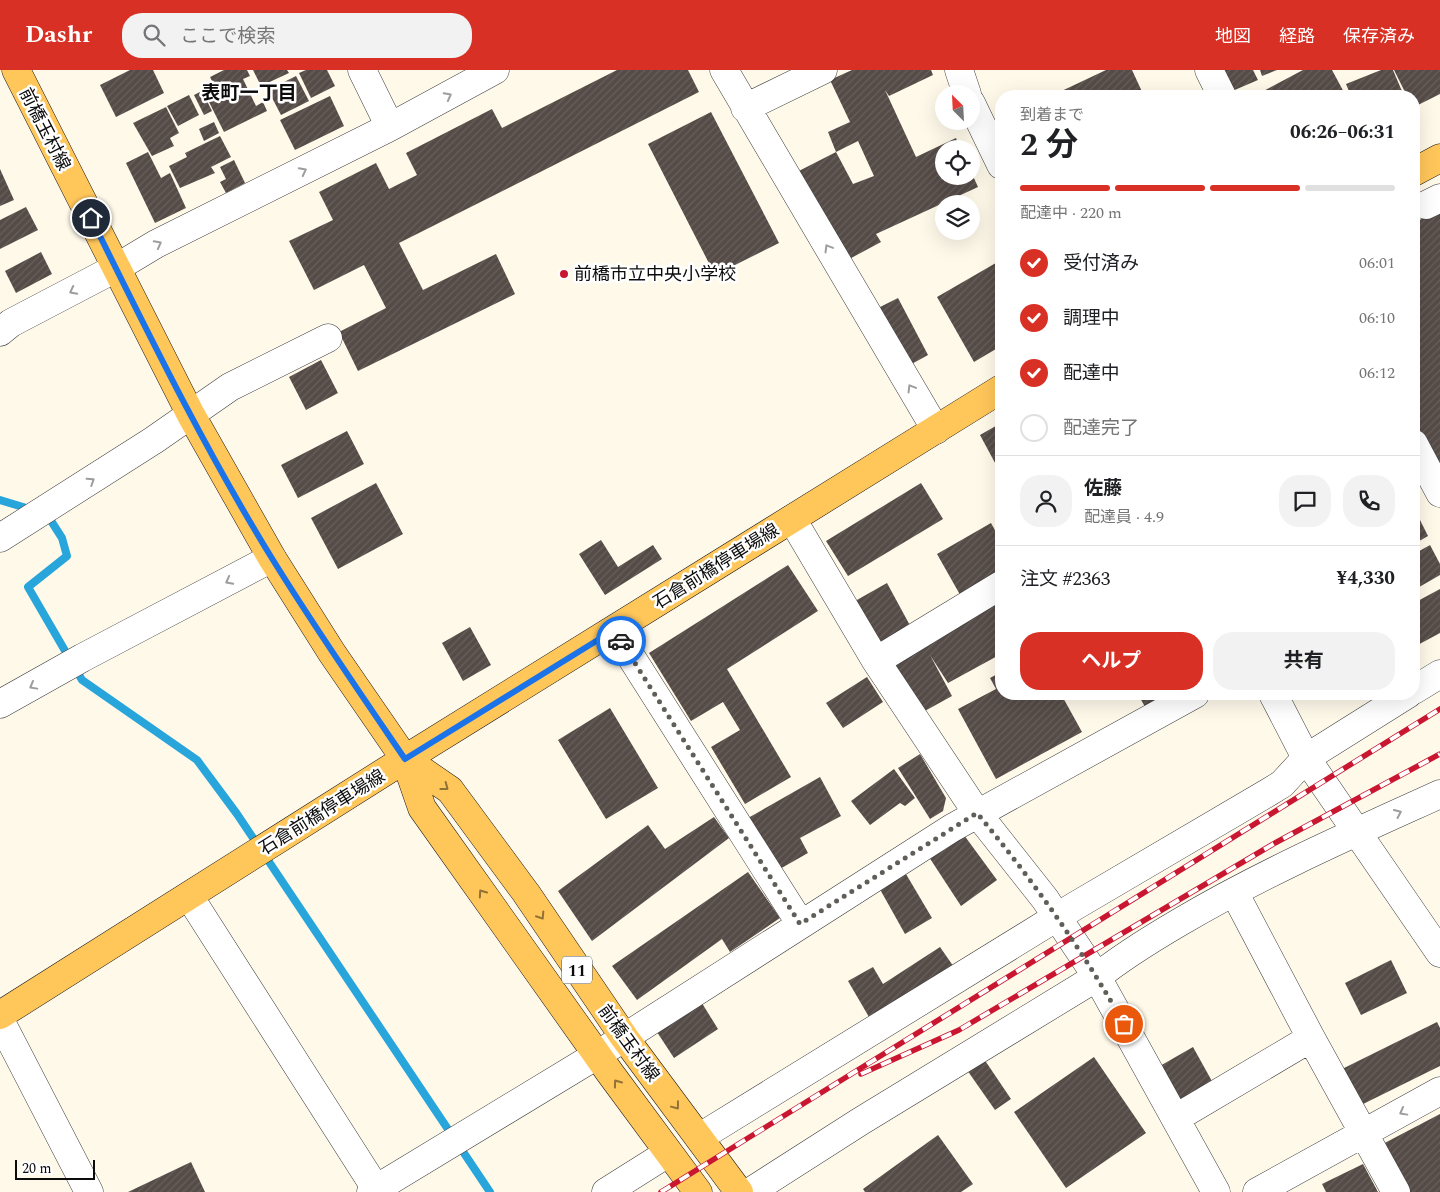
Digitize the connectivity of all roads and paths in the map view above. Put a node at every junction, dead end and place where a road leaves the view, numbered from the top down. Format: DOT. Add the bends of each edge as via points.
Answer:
graph roads {
  1 [pos="16,70"];
  2 [pos="362,70"];
  3 [pos="495,70"];
  4 [pos="724,70"];
  5 [pos="823,70"];
  6 [pos="959,70"];
  7 [pos="1209,70"];
  8 [pos="964,85"];
  9 [pos="1219,90"];
  10 [pos="745,108"];
  11 [pos="980,122"];
  12 [pos="390,127"];
  13 [pos="995,153"];
  14 [pos="1440,158"];
  15 [pos="1420,169"];
  16 [pos="116,268"];
  17 [pos="0,332"];
  18 [pos="328,338"];
  19 [pos="995,393"];
  20 [pos="191,415"];
  21 [pos="936,430"];
  22 [pos="1420,455"];
  23 [pos="1440,493"];
  24 [pos="792,519"];
  25 [pos="0,538"];
  26 [pos="272,558"];
  27 [pos="995,589"];
  28 [pos="614,630"];
  29 [pos="876,661"];
  30 [pos="1440,674"];
  31 [pos="1420,686"];
  32 [pos="1184,700"];
  33 [pos="1276,700"];
  34 [pos="1398,700"];
  35 [pos="0,704"];
  36 [pos="1306,758"];
  37 [pos="405,759"];
  38 [pos="1440,794"];
  39 [pos="977,813"];
  40 [pos="1356,832"];
  41 [pos="1234,892"];
  42 [pos="188,896"];
  43 [pos="1057,917"];
  44 [pos="800,924"];
  45 [pos="1440,953"];
  46 [pos="1097,977"];
  47 [pos="0,1015"];
  48 [pos="0,1020"];
  49 [pos="624,1037"];
  50 [pos="1311,1038"];
  51 [pos="597,1055"];
  52 [pos="1440,1091"];
  53 [pos="1176,1118"];
  54 [pos="1365,1133"];
  55 [pos="700,1138"];
  56 [pos="668,1153"];
  57 [pos="375,1191"];
  58 [pos="89,1192"];
  59 [pos="606,1192"];
  60 [pos="698,1192"];
  61 [pos="740,1192"];
  62 [pos="750,1192"];
  63 [pos="1216,1192"];
  64 [pos="1257,1192"];
  65 [pos="1396,1192"];
  1 -- 16 [label="main road, 前橋玉村線 / 11"];
  2 -- 12 [label="street"];
  12 -- 3 [label="street, one-way"];
  4 -- 10 [label="street"];
  5 -- 10 [label="street"];
  6 -- 8 [label="street"];
  7 -- 9 [label="street"];
  21 -- 10 [label="street, one-way"];
  11 -- 13 [label="street"];
  16 -- 12 [label="street, one-way" via="156,244"];
  14 -- 15 [label="main road"];
  16 -- 17 [label="street, one-way" via="11,323"];
  16 -- 20 [label="main road, 前橋玉村線 / 11"];
  18 -- 20 [label="street" via="230,387"];
  19 -- 21 [label="main road, 石倉前橋停車場線"];
  25 -- 20 [label="street, one-way"];
  20 -- 26 [label="main road, 前橋玉村線 / 11"];
  21 -- 24 [label="main road, 石倉前橋停車場線"];
  22 -- 23 [label="street"];
  24 -- 28 [label="main road, 石倉前橋停車場線"];
  24 -- 29 [label="street"];
  26 -- 35 [label="street, one-way"];
  26 -- 37 [label="main road, 前橋玉村線 / 11"];
  27 -- 29 [label="street"];
  28 -- 37 [label="main road, 石倉前橋停車場線"];
  28 -- 44 [label="street"];
  29 -- 39 [label="street"];
  30 -- 31 [label="street"];
  32 -- 39 [label="street"];
  33 -- 36 [label="street"];
  34 -- 36 [label="street"];
  36 -- 40 [label="street"];
  36 -- 43 [label="street" via="1275,788"];
  37 -- 42 [label="main road, 石倉前橋停車場線"];
  37 -- 49 [label="main road, 前橋玉村線 / 11, one-way" via="450,790 526,892"];
  51 -- 37 [label="main road, 前橋玉村線 / 11, one-way" via="422,808"];
  40 -- 38 [label="street, one-way"];
  39 -- 43 [label="street"];
  39 -- 44 [label="street"];
  40 -- 41 [label="street"];
  40 -- 45 [label="street"];
  41 -- 46 [label="street" via="1121,958"];
  41 -- 50 [label="street"];
  42 -- 47 [label="main road, 石倉前橋停車場線"];
  42 -- 57 [label="street"];
  43 -- 46 [label="street"];
  43 -- 55 [label="street"];
  44 -- 49 [label="street"];
  46 -- 53 [label="street"];
  46 -- 62 [label="street"];
  48 -- 58 [label="street"];
  49 -- 51 [label="street"];
  49 -- 55 [label="main road, 前橋玉村線 / 11, one-way"];
  50 -- 53 [label="street"];
  50 -- 54 [label="street"];
  56 -- 51 [label="main road, 前橋玉村線 / 11, one-way"];
  51 -- 57 [label="street"];
  52 -- 54 [label="street, one-way"];
  53 -- 63 [label="street"];
  54 -- 64 [label="street"];
  54 -- 65 [label="street"];
  55 -- 61 [label="main road, 前橋玉村線 / 11"];
  56 -- 59 [label="street"];
  56 -- 60 [label="main road, 前橋玉村線 / 11"];
}
